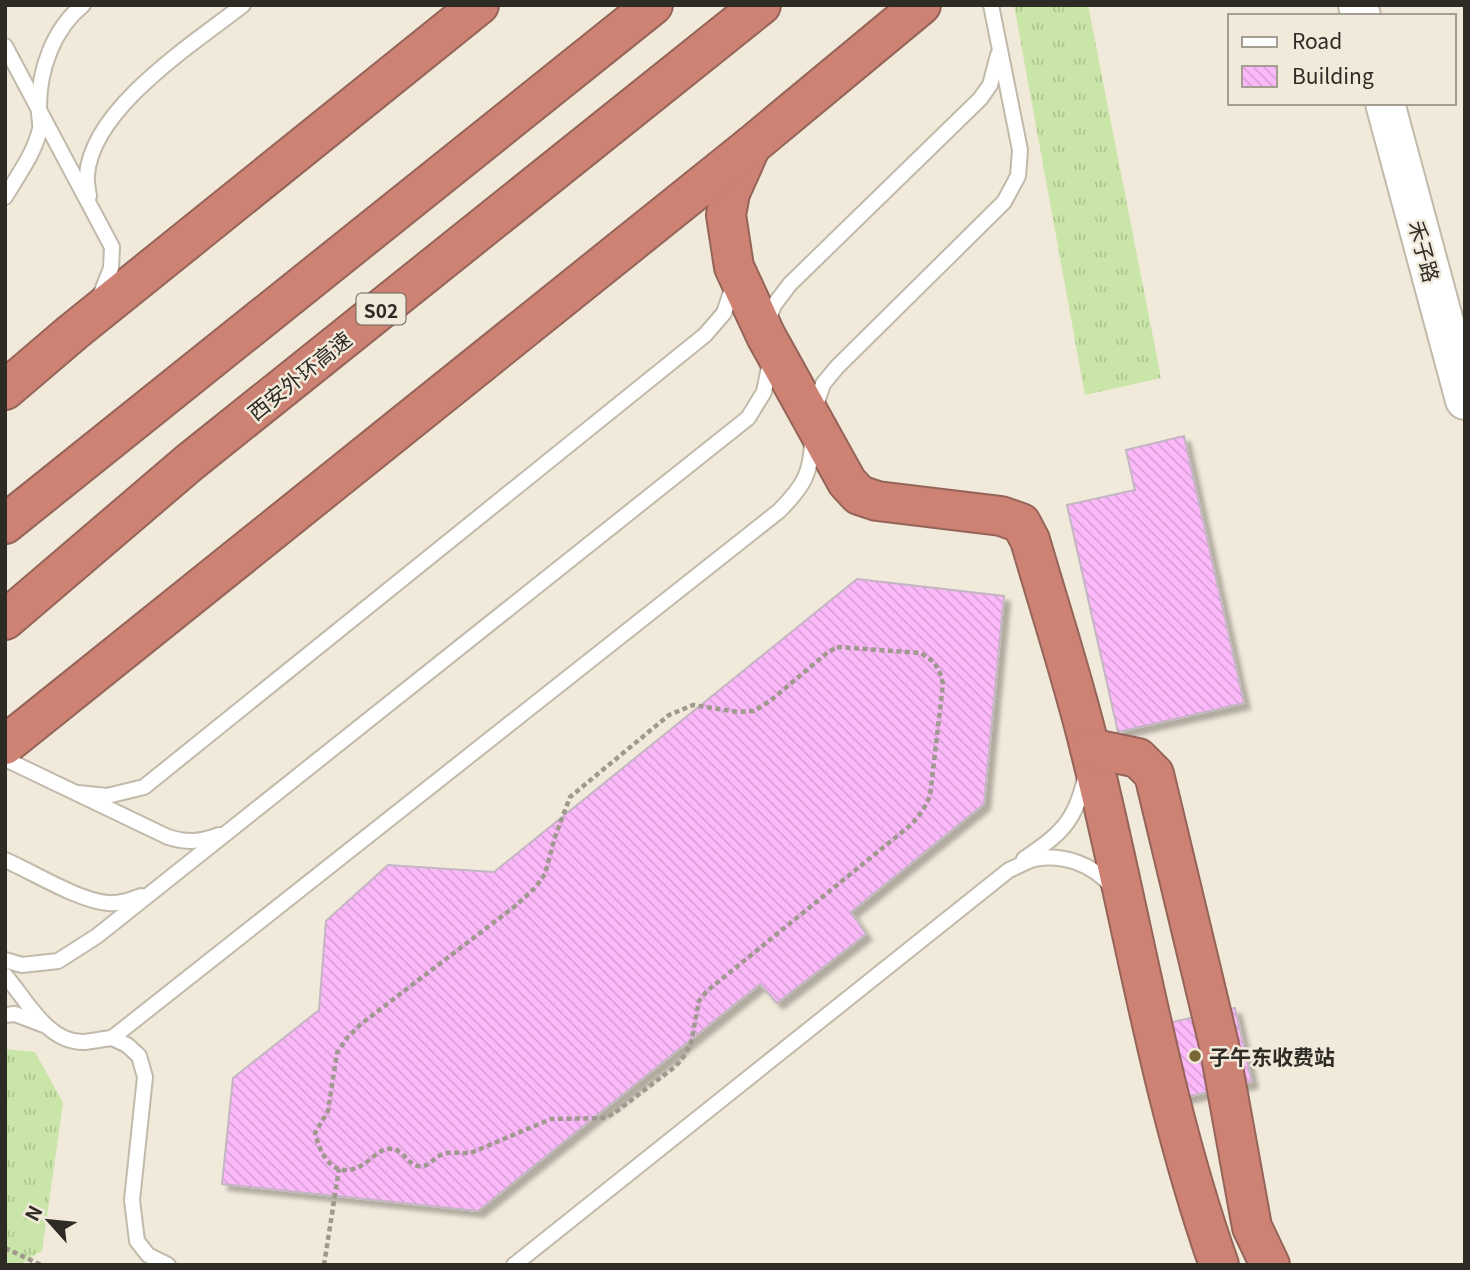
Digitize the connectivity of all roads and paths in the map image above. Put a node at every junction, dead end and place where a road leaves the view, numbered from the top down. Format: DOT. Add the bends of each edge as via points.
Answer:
graph roads {
  1 [pos="83,5"];
  2 [pos="243,5"];
  3 [pos="479,5"];
  4 [pos="653,5"];
  5 [pos="761,5"];
  6 [pos="920,5"];
  7 [pos="991,5"];
  8 [pos="5,46"];
  9 [pos="999,47"];
  10 [pos="1386,105"];
  11 [pos="38,108"];
  12 [pos="751,146"];
  13 [pos="5,197"];
  14 [pos="90,205"];
  15 [pos="734,267"];
  16 [pos="78,327"];
  17 [pos="766,336"];
  18 [pos="5,390"];
  19 [pos="1465,400"];
  20 [pos="812,420"];
  21 [pos="5,524"];
  22 [pos="5,620"];
  23 [pos="5,745"];
  24 [pos="1090,748"];
  25 [pos="5,760"];
  26 [pos="78,793"];
  27 [pos="228,832"];
  28 [pos="5,860"];
  29 [pos="1009,870"];
  30 [pos="154,891"];
  31 [pos="1124,902"];
  32 [pos="5,960"];
  33 [pos="5,975"];
  34 [pos="5,1016"];
  35 [pos="44,1025"];
  36 [pos="112,1038"];
  37 [pos="339,1169"];
  38 [pos="5,1248"];
  39 [pos="41,1265"];
  40 [pos="168,1265"];
  41 [pos="324,1265"];
  42 [pos="514,1265"];
  43 [pos="1219,1265"];
  44 [pos="1270,1265"];
  1 -- 11 [label="lane" via="60,29 51,47"];
  2 -- 14 [label="lane" via="117,110 93,150 87,175"];
  3 -- 16 [label="highway"];
  4 -- 21 [label="highway"];
  5 -- 22 [label="highway, 西安外环高速 / S02" via="190,462"];
  6 -- 12 [label="highway"];
  7 -- 9 [label="lane"];
  8 -- 11 [label="lane"];
  9 -- 17 [label="lane" via="990,85 980,99 790,284 774,305"];
  9 -- 20 [label="lane" via="1020,150 1018,176 1004,202 837,367 823,384"];
  10 -- 19 [label="main road, 禾子路"];
  11 -- 13 [label="lane" via="41,125 33,149"];
  11 -- 14 [label="lane"];
  12 -- 15 [label="highway" via="730,192 726,215"];
  12 -- 23 [label="highway"];
  14 -- 16 [label="lane" via="112,247 111,268 101,294"];
  15 -- 17 [label="highway"];
  15 -- 26 [label="lane" via="733,291 724,313 705,335 144,787 107,796"];
  16 -- 18 [label="highway"];
  17 -- 20 [label="highway"];
  17 -- 27 [label="lane" via="771,365 764,393 748,418"];
  20 -- 24 [label="highway" via="859,495 1021,523 1030,540"];
  20 -- 36 [label="lane" via="810,467 800,490 779,511"];
  24 -- 29 [label="lane" via="1073,815 1059,834"];
  24 -- 31 [label="highway"];
  24 -- 44 [label="highway" via="1138,758 1154,774 1219,1045 1252,1227"];
  25 -- 26 [label="lane"];
  26 -- 27 [label="lane" via="183,842 204,841"];
  27 -- 30 [label="lane"];
  28 -- 30 [label="lane" via="107,903"];
  29 -- 31 [label="lane" via="1034,859 1061,857 1086,866 1107,881"];
  29 -- 42 [label="lane"];
  30 -- 32 [label="lane" via="58,961 22,965"];
  31 -- 43 [label="highway" via="1195,1198"];
  33 -- 35 [label="lane"];
  34 -- 35 [label="lane" via="15,1014"];
  35 -- 36 [label="lane" via="81,1042"];
  36 -- 40 [label="lane" via="139,1056 145,1077 132,1200 136,1241 148,1255"];
  37 -- 37 [label="path" via="362,1166 383,1150 392,1149 420,1167 449,1152 473,1152 551,1119 606,1118 676,1066 691,1044 699,1001 708,990 912,824 923,810 930,796 943,684 934,662 921,653 837,647 754,711 693,705 669,715 570,797 545,874 535,888 361,1024 337,1053 328,1111 315,1133 323,1157"];
  37 -- 41 [label="path"];
  38 -- 39 [label="path"];
}
